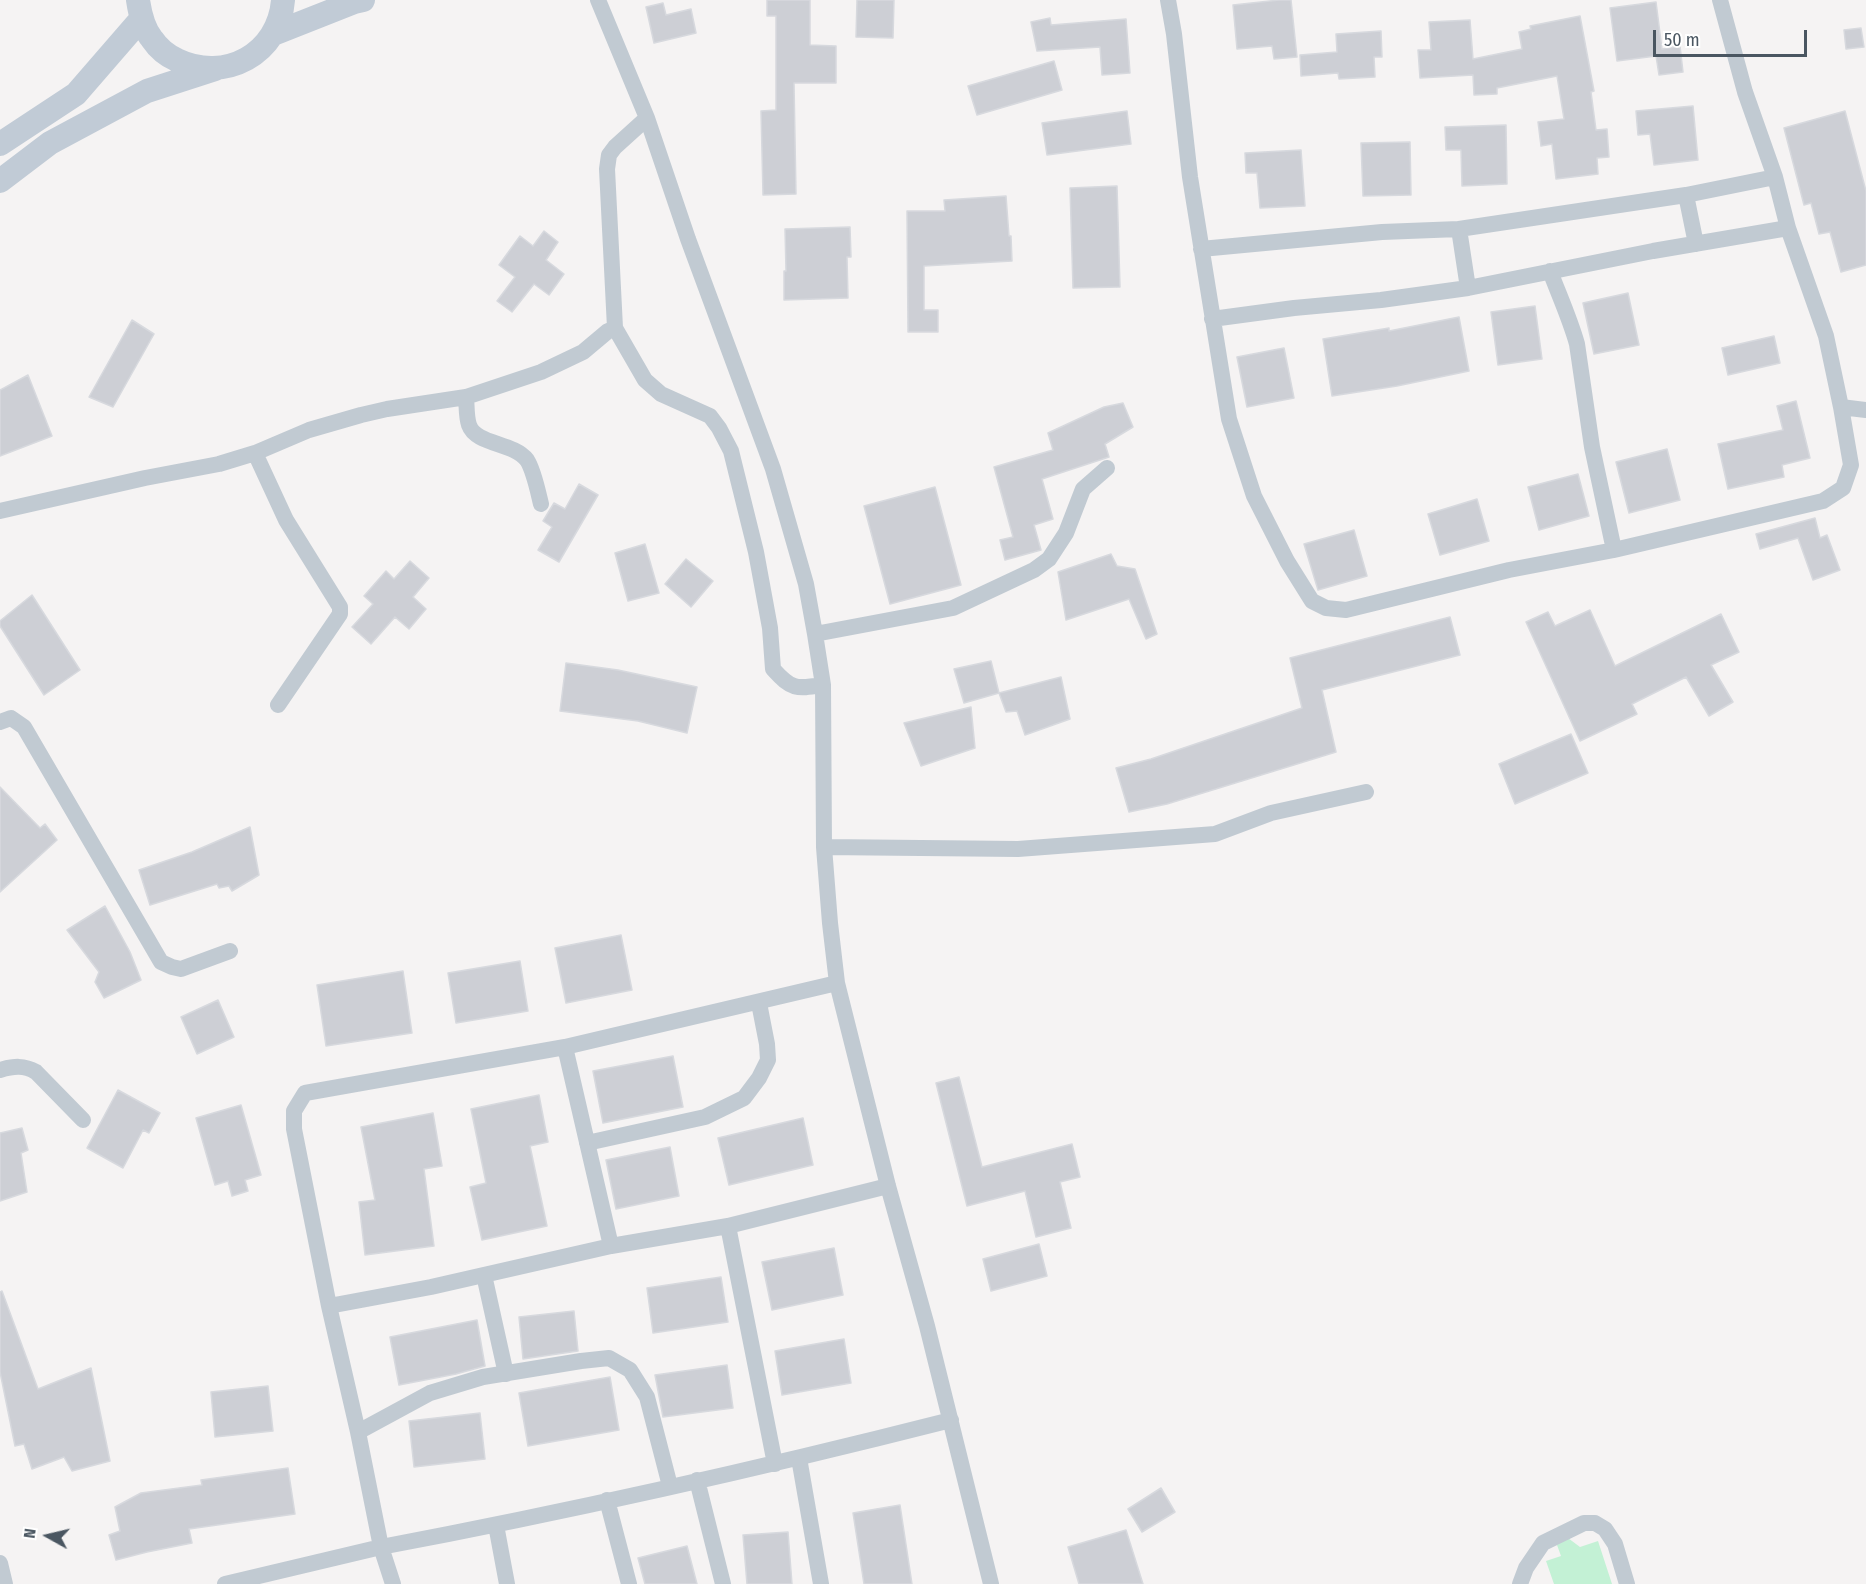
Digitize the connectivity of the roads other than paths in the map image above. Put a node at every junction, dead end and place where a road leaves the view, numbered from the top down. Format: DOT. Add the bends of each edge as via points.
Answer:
graph roads {
  1 [pos="283,0"];
  2 [pos="363,0"];
  3 [pos="598,0"];
  4 [pos="1168,0"];
  5 [pos="1720,0"];
  6 [pos="140,9"];
  7 [pos="273,34"];
  8 [pos="215,69"];
  9 [pos="647,118"];
  10 [pos="0,144"];
  11 [pos="1775,177"];
  12 [pos="0,182"];
  13 [pos="1686,195"];
  14 [pos="1788,228"];
  15 [pos="1459,229"];
  16 [pos="1696,244"];
  17 [pos="1201,249"];
  18 [pos="1550,271"];
  19 [pos="1468,288"];
  20 [pos="1212,319"];
  21 [pos="615,328"];
  22 [pos="466,397"];
  23 [pos="1842,407"];
  24 [pos="1866,410"];
  25 [pos="255,453"];
  26 [pos="1107,468"];
  27 [pos="541,504"];
  28 [pos="0,512"];
  29 [pos="1614,550"];
  30 [pos="816,634"];
  31 [pos="823,685"];
  32 [pos="278,705"];
  33 [pos="0,722"];
  34 [pos="1366,792"];
  35 [pos="824,847"];
  36 [pos="230,951"];
  37 [pos="837,983"];
  38 [pos="759,1003"];
  39 [pos="565,1047"];
  40 [pos="0,1070"];
  41 [pos="84,1120"];
  42 [pos="587,1143"];
  43 [pos="888,1186"];
  44 [pos="728,1226"];
  45 [pos="611,1246"];
  46 [pos="484,1275"];
  47 [pos="329,1306"];
  48 [pos="506,1374"];
  49 [pos="951,1420"];
  50 [pos="358,1432"];
  51 [pos="800,1458"];
  52 [pos="775,1464"];
  53 [pos="697,1480"];
  54 [pos="670,1486"];
  55 [pos="608,1500"];
  56 [pos="495,1525"];
  57 [pos="381,1547"];
  58 [pos="0,1563"];
  59 [pos="5,1584"];
  60 [pos="225,1584"];
  61 [pos="393,1584"];
  62 [pos="507,1584"];
  63 [pos="629,1584"];
  64 [pos="723,1584"];
  65 [pos="821,1584"];
  66 [pos="991,1584"];
  67 [pos="1520,1584"];
  68 [pos="1627,1584"];
  1 -- 7 [label="street"];
  2 -- 7 [label="street"];
  3 -- 9 [label="street"];
  4 -- 17 [label="street"];
  5 -- 11 [label="street" via="1745,92"];
  6 -- 8 [label="street" via="152,40 170,56 191,67"];
  6 -- 10 [label="street" via="76,94"];
  7 -- 8 [label="street" via="258,52 237,64"];
  8 -- 12 [label="street" via="147,91 50,143"];
  9 -- 21 [label="street" via="609,155"];
  9 -- 30 [label="street" via="773,470 806,584"];
  11 -- 13 [label="street"];
  11 -- 14 [label="street"];
  13 -- 15 [label="street"];
  13 -- 16 [label="street"];
  14 -- 16 [label="street"];
  14 -- 23 [label="street" via="1826,336"];
  15 -- 17 [label="street"];
  15 -- 19 [label="street"];
  16 -- 18 [label="street"];
  17 -- 20 [label="street"];
  18 -- 19 [label="street"];
  18 -- 29 [label="street" via="1577,344 1592,447"];
  19 -- 20 [label="street"];
  20 -- 29 [label="street" via="1229,419 1254,496 1312,601 1326,608 1346,610 1509,570"];
  21 -- 22 [label="street" via="583,352 541,372"];
  21 -- 31 [label="street" via="645,380 661,394 710,416 719,428 731,451 756,552 773,669 786,683 800,688"];
  22 -- 25 [label="street" via="361,415 309,430"];
  22 -- 27 [label="street" via="469,426 480,437 513,449 527,460"];
  23 -- 24 [label="street"];
  23 -- 29 [label="street" via="1851,465 1843,488 1823,501"];
  25 -- 28 [label="street"];
  25 -- 32 [label="street" via="286,520 340,607 340,614"];
  26 -- 30 [label="street" via="1083,489 1066,533 1049,559 1034,570 953,608"];
  30 -- 31 [label="street"];
  31 -- 35 [label="street"];
  33 -- 36 [label="street" via="10,718 24,727 161,962 182,969"];
  34 -- 35 [label="street" via="1271,813 1215,834 1018,849"];
  35 -- 37 [label="street"];
  37 -- 38 [label="street"];
  37 -- 43 [label="street"];
  38 -- 39 [label="street"];
  38 -- 42 [label="street" via="768,1060 744,1098 705,1117"];
  39 -- 42 [label="street"];
  39 -- 47 [label="street" via="305,1093 294,1111 294,1129"];
  40 -- 41 [label="street" via="15,1066 36,1072"];
  42 -- 45 [label="street"];
  43 -- 44 [label="street"];
  43 -- 49 [label="street"];
  44 -- 45 [label="street"];
  44 -- 52 [label="street"];
  45 -- 46 [label="street"];
  46 -- 47 [label="street"];
  46 -- 48 [label="street"];
  47 -- 50 [label="street"];
  48 -- 50 [label="street" via="430,1393"];
  48 -- 54 [label="street" via="609,1358 630,1370 647,1397"];
  49 -- 51 [label="street"];
  49 -- 66 [label="street"];
  50 -- 57 [label="street"];
  51 -- 52 [label="street"];
  51 -- 65 [label="street"];
  52 -- 53 [label="street"];
  53 -- 54 [label="street"];
  53 -- 64 [label="street"];
  54 -- 55 [label="street"];
  55 -- 56 [label="street"];
  55 -- 63 [label="street"];
  56 -- 57 [label="street"];
  56 -- 62 [label="street"];
  57 -- 60 [label="street"];
  57 -- 61 [label="street"];
  58 -- 59 [label="street"];
  67 -- 68 [label="street" via="1543,1544 1584,1523 1594,1523 1605,1529 1615,1544"];
}
